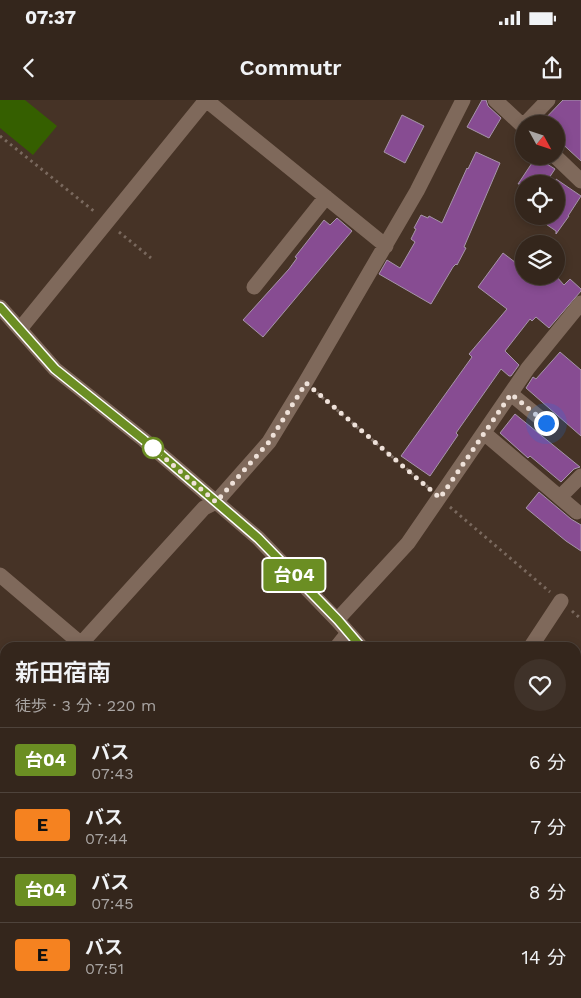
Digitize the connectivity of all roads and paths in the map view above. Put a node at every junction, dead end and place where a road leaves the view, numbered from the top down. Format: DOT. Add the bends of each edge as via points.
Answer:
graph roads {
  1 [pos="206,100"];
  2 [pos="463,100"];
  3 [pos="495,100"];
  4 [pos="548,100"];
  5 [pos="534,115"];
  6 [pos="515,118"];
  7 [pos="0,136"];
  8 [pos="564,165"];
  9 [pos="581,181"];
  10 [pos="326,197"];
  11 [pos="108,221"];
  12 [pos="386,246"];
  13 [pos="151,258"];
  14 [pos="254,287"];
  15 [pos="581,303"];
  16 [pos="0,307"];
  17 [pos="20,329"];
  18 [pos="306,383"];
  19 [pos="511,394"];
  20 [pos="546,423"];
  21 [pos="484,433"];
  22 [pos="581,476"];
  23 [pos="560,497"];
  24 [pos="440,498"];
  25 [pos="216,502"];
  26 [pos="577,512"];
  27 [pos="0,575"];
  28 [pos="561,601"];
  29 [pos="338,620"];
  30 [pos="348,633"];
  31 [pos="76,642"];
  32 [pos="85,642"];
  33 [pos="341,642"];
  34 [pos="356,642"];
  35 [pos="534,642"];
  1 -- 10 [label="street"];
  1 -- 11 [label="street"];
  2 -- 12 [label="street"];
  3 -- 6 [label="street"];
  4 -- 5 [label="street"];
  7 -- 11 [label="path"];
  8 -- 9 [label="street"];
  10 -- 12 [label="street"];
  10 -- 14 [label="street"];
  11 -- 13 [label="path"];
  11 -- 17 [label="street"];
  12 -- 18 [label="street"];
  15 -- 19 [label="street"];
  16 -- 17 [label="street"];
  17 -- 25 [label="street" via="55,369"];
  18 -- 24 [label="path"];
  18 -- 25 [label="street" via="269,442"];
  19 -- 20 [label="street"];
  19 -- 21 [label="street"];
  21 -- 23 [label="street"];
  21 -- 24 [label="street"];
  22 -- 23 [label="street"];
  23 -- 26 [label="street"];
  24 -- 28 [label="path"];
  24 -- 29 [label="street" via="408,543"];
  25 -- 29 [label="street" via="258,538"];
  25 -- 32 [label="street" via="204,508"];
  27 -- 31 [label="street"];
  28 -- 35 [label="street"];
  29 -- 30 [label="street"];
  30 -- 33 [label="street"];
  30 -- 34 [label="street"];
}
